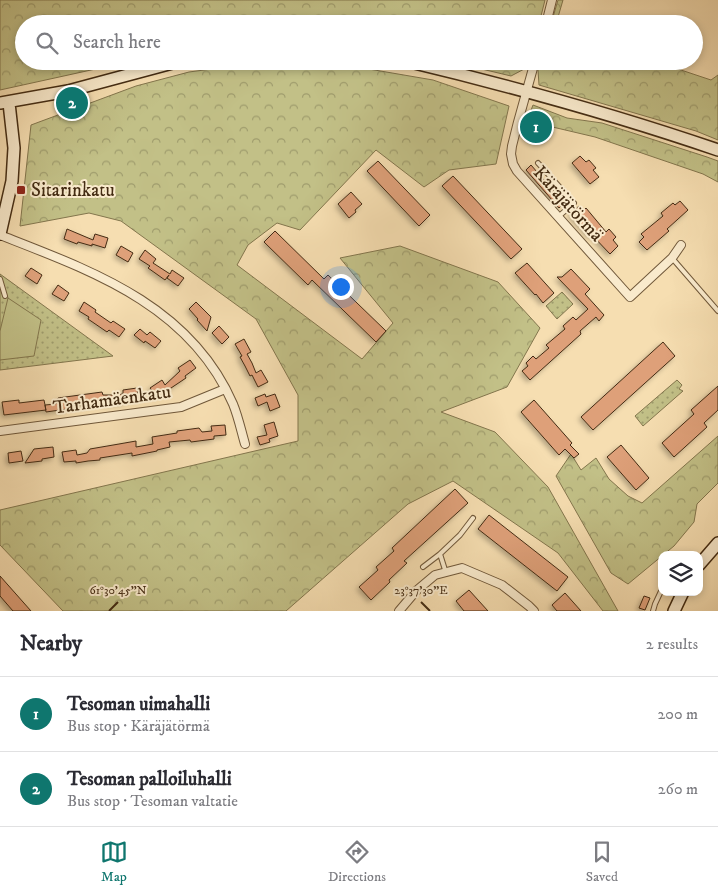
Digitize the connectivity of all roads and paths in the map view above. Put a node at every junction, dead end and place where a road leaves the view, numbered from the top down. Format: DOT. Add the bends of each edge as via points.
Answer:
graph roads {
  1 [pos="552,0"];
  2 [pos="548,15"];
  3 [pos="146,70"];
  4 [pos="442,70"];
  5 [pos="532,70"];
  6 [pos="526,91"];
  7 [pos="4,103"];
  8 [pos="718,150"];
  9 [pos="538,164"];
  10 [pos="558,217"];
  11 [pos="0,234"];
  12 [pos="681,245"];
  13 [pos="672,258"];
  14 [pos="0,279"];
  15 [pos="6,296"];
  16 [pos="718,311"];
  17 [pos="225,389"];
  18 [pos="0,431"];
  19 [pos="246,444"];
  20 [pos="472,518"];
  21 [pos="718,543"];
  22 [pos="440,554"];
  23 [pos="703,560"];
  24 [pos="423,568"];
  25 [pos="446,572"];
  26 [pos="659,596"];
  27 [pos="680,596"];
  28 [pos="399,611"];
  29 [pos="534,611"];
  30 [pos="654,611"];
  31 [pos="674,611"];
  1 -- 2 [label="street"];
  3 -- 7 [label="main road" via="68,91"];
  4 -- 6 [label="main road"];
  5 -- 6 [label="street, Käräjätörmä"];
  6 -- 8 [label="main road"];
  6 -- 10 [label="street, Käräjätörmä" via="512,146 513,164"];
  7 -- 11 [label="main road" via="14,154 12,181"];
  9 -- 10 [label="lane" via="574,203"];
  10 -- 13 [label="street, Käräjätörmä" via="630,297"];
  11 -- 17 [label="street" via="85,269 164,315 207,359"];
  12 -- 13 [label="street"];
  13 -- 16 [label="lane"];
  14 -- 15 [label="lane"];
  17 -- 18 [label="street, Tarhamäenkatu" via="181,407"];
  17 -- 19 [label="street"];
  20 -- 22 [label="lane"];
  21 -- 23 [label="main road"];
  22 -- 24 [label="lane"];
  22 -- 25 [label="lane"];
  25 -- 28 [label="street" via="435,575"];
  25 -- 29 [label="street" via="462,568 502,585"];
  26 -- 30 [label="lane"];
  27 -- 31 [label="main road"];
}
